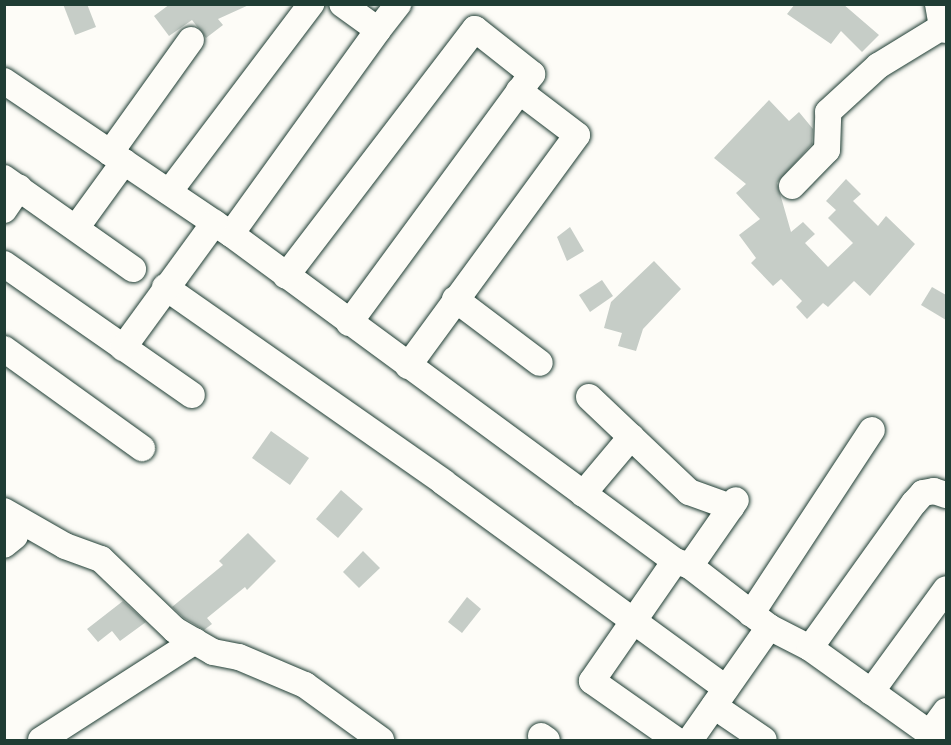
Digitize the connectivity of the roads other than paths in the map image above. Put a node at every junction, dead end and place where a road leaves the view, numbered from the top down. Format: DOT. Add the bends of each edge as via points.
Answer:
graph roads {
  1 [pos="311,4"];
  2 [pos="342,4"];
  3 [pos="398,4"];
  4 [pos="942,20"];
  5 [pos="378,30"];
  6 [pos="191,40"];
  7 [pos="4,81"];
  8 [pos="519,91"];
  9 [pos="117,157"];
  10 [pos="12,183"];
  11 [pos="792,186"];
  12 [pos="169,192"];
  13 [pos="4,210"];
  14 [pos="76,228"];
  15 [pos="223,229"];
  16 [pos="132,268"];
  17 [pos="7,271"];
  18 [pos="286,276"];
  19 [pos="165,287"];
  20 [pos="455,299"];
  21 [pos="349,323"];
  22 [pos="123,348"];
  23 [pos="4,349"];
  24 [pos="540,363"];
  25 [pos="408,366"];
  26 [pos="192,395"];
  27 [pos="589,397"];
  28 [pos="872,430"];
  29 [pos="631,436"];
  30 [pos="142,448"];
  31 [pos="583,494"];
  32 [pos="946,495"];
  33 [pos="4,511"];
  34 [pos="682,563"];
  35 [pos="946,589"];
  36 [pos="760,620"];
  37 [pos="631,621"];
  38 [pos="195,641"];
  39 [pos="810,648"];
  40 [pos="871,692"];
  41 [pos="720,697"];
  42 [pos="946,711"];
  43 [pos="935,737"];
  44 [pos="41,741"];
  45 [pos="381,741"];
  46 [pos="676,741"];
  47 [pos="690,741"];
  48 [pos="764,741"];
  1 -- 12 [label="street"];
  2 -- 5 [label="street"];
  3 -- 5 [label="street"];
  4 -- 11 [label="street" via="878,66 835,104 828,112 827,150"];
  5 -- 15 [label="street"];
  6 -- 9 [label="street"];
  7 -- 9 [label="street"];
  8 -- 18 [label="street" via="532,74 475,29"];
  8 -- 20 [label="street" via="577,135"];
  8 -- 21 [label="street"];
  9 -- 12 [label="street"];
  9 -- 14 [label="street"];
  10 -- 13 [label="street"];
  10 -- 14 [label="street"];
  12 -- 15 [label="street"];
  14 -- 16 [label="street"];
  15 -- 18 [label="street"];
  15 -- 19 [label="street"];
  17 -- 22 [label="street"];
  18 -- 21 [label="street"];
  19 -- 22 [label="street"];
  19 -- 37 [label="street" via="443,482"];
  20 -- 24 [label="street"];
  20 -- 25 [label="street"];
  21 -- 25 [label="street"];
  22 -- 26 [label="street"];
  23 -- 30 [label="street"];
  25 -- 31 [label="street"];
  27 -- 29 [label="street"];
  28 -- 36 [label="street"];
  29 -- 31 [label="street"];
  29 -- 34 [label="street" via="689,492 734,504"];
  31 -- 34 [label="street"];
  32 -- 39 [label="street" via="924,493 914,503"];
  33 -- 38 [label="street" via="65,546 101,559 175,630"];
  34 -- 36 [label="street"];
  34 -- 37 [label="street"];
  35 -- 40 [label="street"];
  36 -- 39 [label="street"];
  36 -- 41 [label="street"];
  37 -- 41 [label="street"];
  37 -- 46 [label="street" via="592,681"];
  38 -- 44 [label="street"];
  38 -- 45 [label="street" via="213,652 239,657 305,685"];
  39 -- 40 [label="street"];
  40 -- 43 [label="street"];
  41 -- 47 [label="street"];
  41 -- 48 [label="street"];
  42 -- 43 [label="street"];
}
